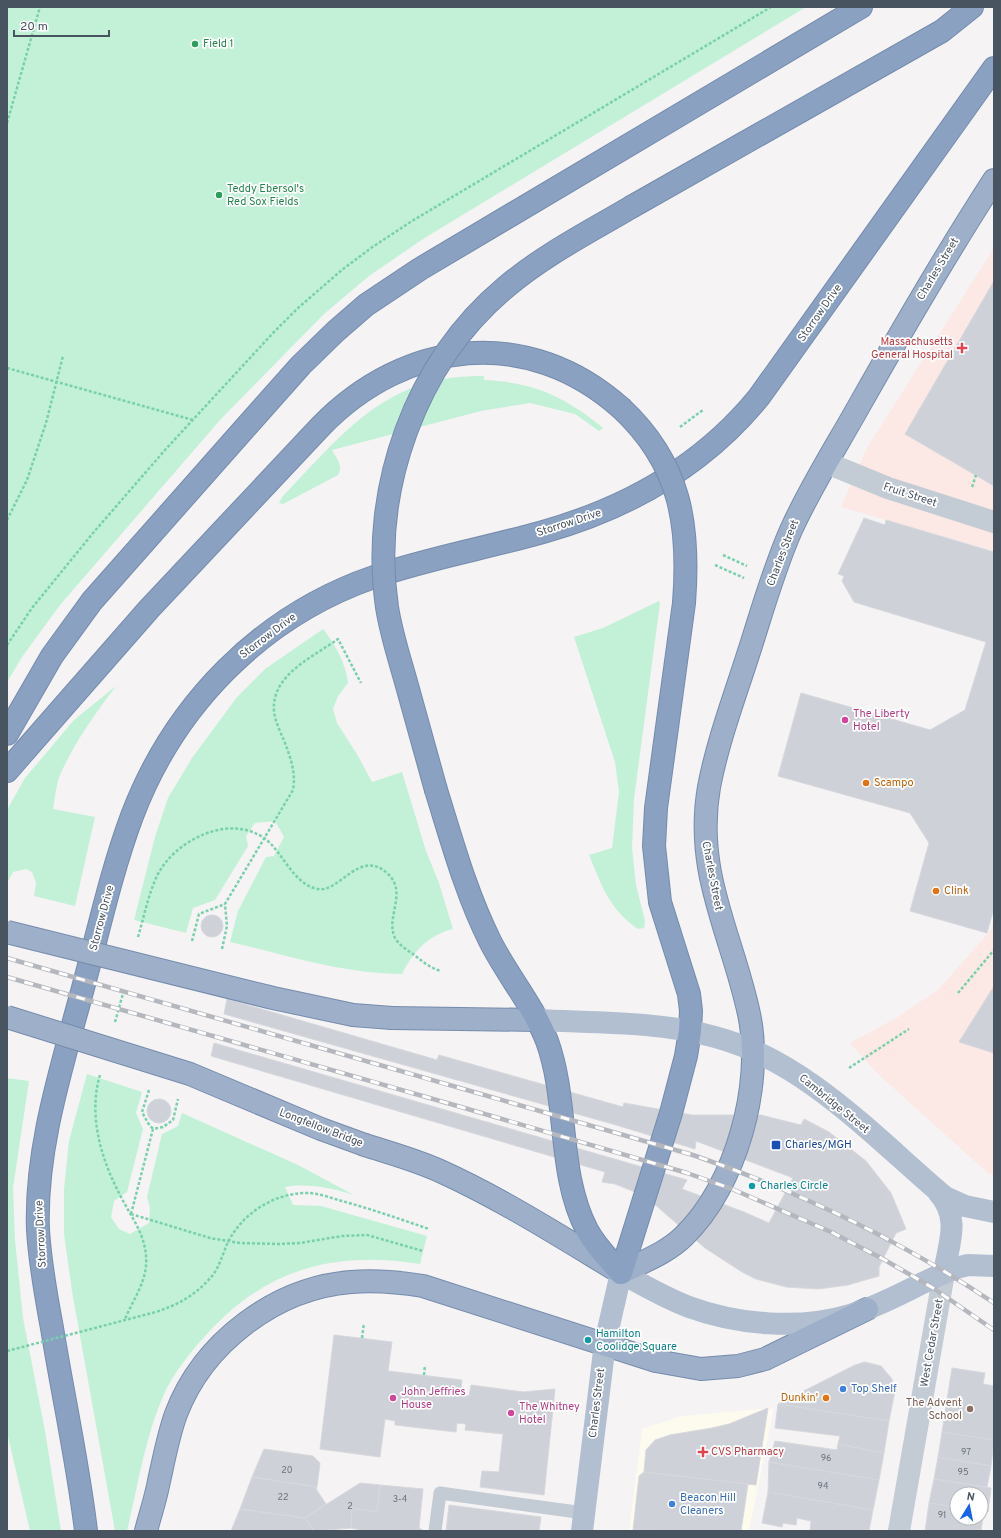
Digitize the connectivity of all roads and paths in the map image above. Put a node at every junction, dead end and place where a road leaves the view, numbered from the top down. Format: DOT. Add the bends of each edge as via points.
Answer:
graph roads {
  1 [pos="40,7"];
  2 [pos="861,7"];
  3 [pos="972,7"];
  4 [pos="994,68"];
  5 [pos="7,122"];
  6 [pos="994,180"];
  7 [pos="63,356"];
  8 [pos="7,368"];
  9 [pos="56,382"];
  10 [pos="703,410"];
  11 [pos="193,420"];
  12 [pos="680,427"];
  13 [pos="827,463"];
  14 [pos="976,475"];
  15 [pos="971,489"];
  16 [pos="7,520"];
  17 [pos="994,522"];
  18 [pos="723,555"];
  19 [pos="715,565"];
  20 [pos="749,567"];
  21 [pos="744,578"];
  22 [pos="361,683"];
  23 [pos="7,734"];
  24 [pos="7,771"];
  25 [pos="265,838"];
  26 [pos="225,904"];
  27 [pos="7,932"];
  28 [pos="192,941"];
  29 [pos="222,949"];
  30 [pos="994,950"];
  31 [pos="441,971"];
  32 [pos="958,993"];
  33 [pos="7,1016"];
  34 [pos="537,1020"];
  35 [pos="909,1029"];
  36 [pos="690,1031"];
  37 [pos="752,1050"];
  38 [pos="850,1068"];
  39 [pos="150,1088"];
  40 [pos="178,1098"];
  41 [pos="153,1129"];
  42 [pos="936,1190"];
  43 [pos="994,1212"];
  44 [pos="131,1214"];
  45 [pos="429,1228"];
  46 [pos="424,1251"];
  47 [pos="994,1266"];
  48 [pos="621,1273"];
  49 [pos="944,1273"];
  50 [pos="867,1309"];
  51 [pos="125,1319"];
  52 [pos="364,1323"];
  53 [pos="362,1338"];
  54 [pos="605,1343"];
  55 [pos="7,1351"];
  56 [pos="425,1365"];
  57 [pos="424,1376"];
  58 [pos="583,1522"];
  59 [pos="86,1531"];
  60 [pos="146,1531"];
  61 [pos="435,1531"];
  62 [pos="899,1531"];
  1 -- 5 [label="path"];
  2 -- 23 [label="highway" via="390,287 355,314 282,386 92,602 52,656"];
  3 -- 34 [label="highway, bridge" via="942,30 538,263 482,309 454,342 430,379 417,406 401,446 390,489 386,519 386,593 393,636 436,790 481,924"];
  4 -- 59 [label="highway, Storrow Drive" via="759,397 742,418 699,456 649,490 596,515 542,532 404,568 372,578 318,601 270,631 230,666 205,692 171,737 145,785 120,854 59,1078 39,1188 38,1233 43,1277"];
  6 -- 13 [label="highway, Charles Street" via="934,274"];
  7 -- 9 [label="path"];
  8 -- 9 [label="path"];
  9 -- 11 [label="path"];
  9 -- 16 [label="path" via="27,480"];
  10 -- 12 [label="path"];
  13 -- 17 [label="street, Fruit Street" via="902,494"];
  13 -- 37 [label="highway, Charles Street" via="798,515 775,573 723,731 706,806 707,860 748,1012"];
  14 -- 15 [label="path"];
  18 -- 20 [label="path"];
  19 -- 21 [label="path"];
  22 -- 25 [label="path" via="338,639 285,677 278,686 274,711 294,773 294,781 293,790"];
  24 -- 36 [label="highway, bridge" via="149,609 321,426 349,400 380,379 401,369 438,357 462,353 496,353 529,358 570,373 603,393 636,423 652,445 673,485 682,516 686,548 684,603 658,793 654,846 660,902 689,994"];
  25 -- 26 [label="path"];
  25 -- 31 [label="path" via="288,867 316,889 326,889 359,868 373,867 383,870 391,878 397,894 393,928 395,939 432,968"];
  26 -- 28 [label="path" via="199,914"];
  26 -- 29 [label="path" via="227,926"];
  27 -- 34 [label="highway, bridge" via="273,998 353,1014 392,1018"];
  30 -- 32 [label="path"];
  33 -- 48 [label="highway, Longfellow Bridge, bridge" via="190,1074 321,1130 454,1177 526,1216"];
  34 -- 36 [label="main road, Cambridge Street" via="649,1026"];
  34 -- 48 [label="highway" via="554,1067 570,1178 580,1213 596,1245"];
  35 -- 38 [label="path"];
  36 -- 37 [label="main road, Cambridge Street"];
  36 -- 48 [label="highway" via="676,1098"];
  37 -- 42 [label="main road, Cambridge Street" via="818,1088"];
  37 -- 48 [label="highway, Charles Street" via="750,1090 742,1131 732,1162 717,1192 687,1234 678,1242"];
  39 -- 41 [label="path" via="142,1112"];
  40 -- 41 [label="path" via="173,1120 163,1127"];
  41 -- 44 [label="path"];
  42 -- 43 [label="main road, Cambridge Street" via="965,1206"];
  42 -- 49 [label="main road" via="949,1206 952,1222"];
  44 -- 46 [label="path" via="210,1238 240,1243 300,1243 367,1235"];
  44 -- 51 [label="path" via="144,1242 146,1267"];
  45 -- 51 [label="path, bridge" via="327,1197 307,1193 291,1194 263,1205 244,1219 231,1236 214,1273 191,1296 167,1308"];
  47 -- 49 [label="main road" via="968,1265"];
  48 -- 50 [label="main road" via="690,1307 743,1320 810,1322 850,1315"];
  48 -- 54 [label="main road, Charles Street"];
  49 -- 50 [label="main road"];
  49 -- 62 [label="street, West Cedar Street"];
  50 -- 54 [label="highway" via="765,1359 723,1368 701,1369 656,1361"];
  51 -- 55 [label="path, bridge"];
  52 -- 53 [label="path"];
  54 -- 58 [label="main road, Charles Street"];
  54 -- 60 [label="highway" via="440,1291 404,1283 350,1282 319,1288 285,1300 240,1326 192,1380 170,1429"];
  56 -- 57 [label="path"];
  58 -- 61 [label="lane" via="440,1493"];
}
